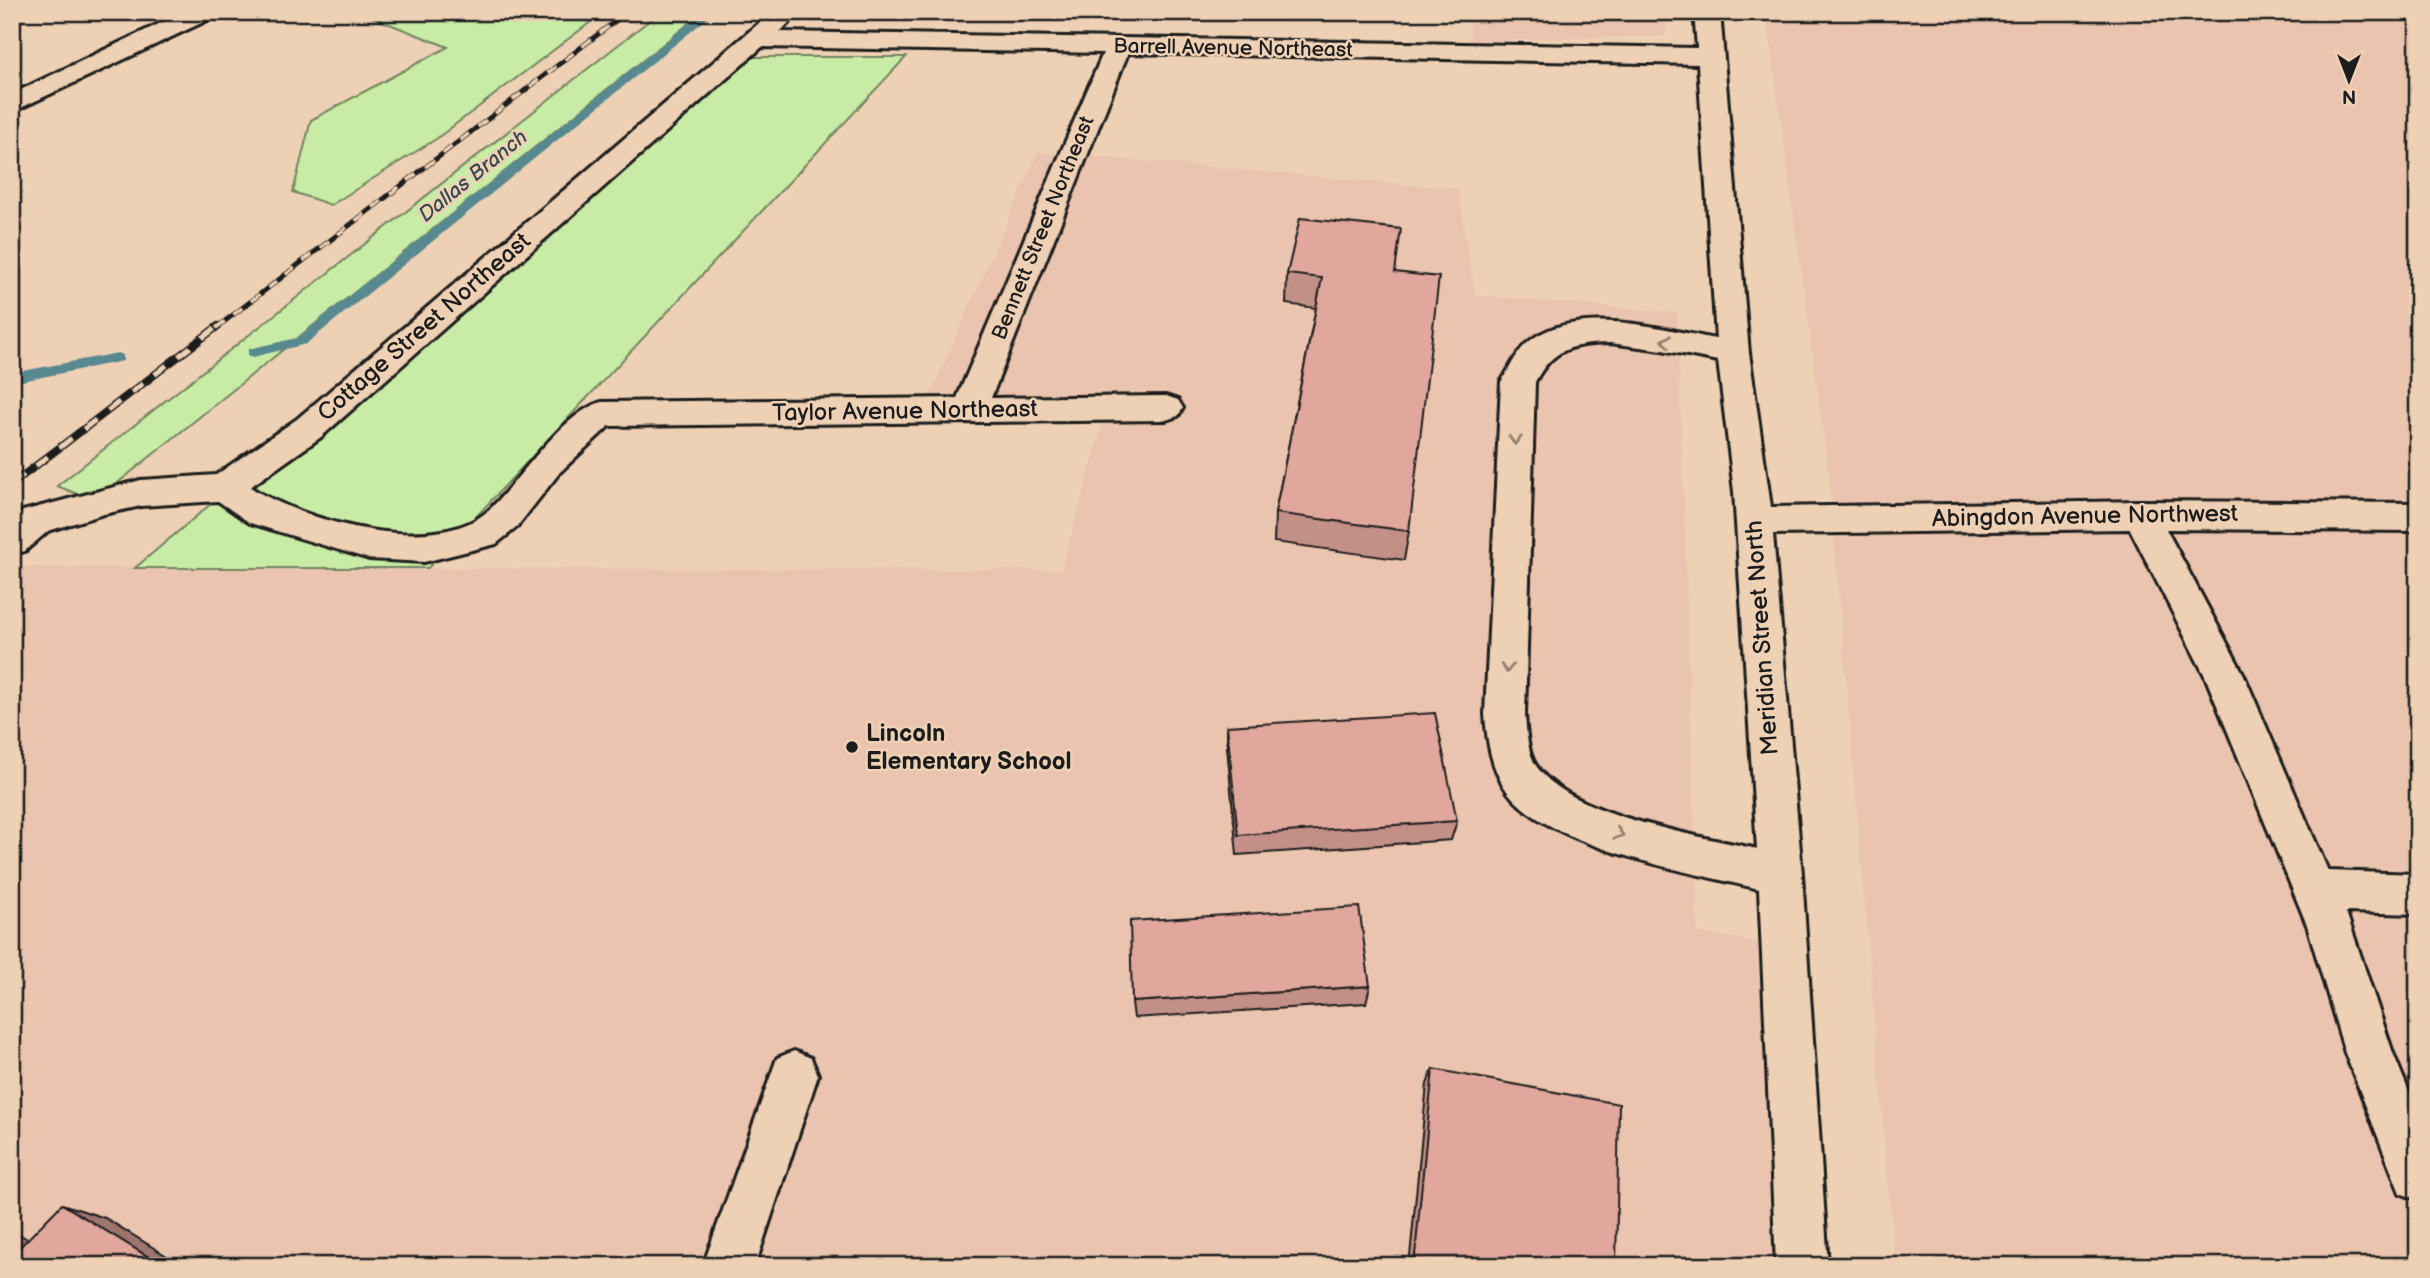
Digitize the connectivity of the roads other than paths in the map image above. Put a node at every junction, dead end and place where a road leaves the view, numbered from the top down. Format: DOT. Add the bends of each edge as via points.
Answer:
graph roads {
  1 [pos="205,12"];
  2 [pos="787,12"];
  3 [pos="1707,12"];
  4 [pos="756,39"];
  5 [pos="1118,47"];
  6 [pos="1710,56"];
  7 [pos="12,104"];
  8 [pos="1733,353"];
  9 [pos="1166,408"];
  10 [pos="969,410"];
  11 [pos="224,488"];
  12 [pos="2141,515"];
  13 [pos="2418,517"];
  14 [pos="1753,521"];
  15 [pos="12,541"];
  16 [pos="1780,874"];
  17 [pos="2314,891"];
  18 [pos="2418,894"];
  19 [pos="794,1075"];
  20 [pos="2418,1175"];
  21 [pos="729,1266"];
  22 [pos="1802,1266"];
  1 -- 7 [label="street"];
  2 -- 4 [label="street, Cottage Street Northeast"];
  3 -- 6 [label="street, Meridian Street North"];
  4 -- 5 [label="street, Barrell Avenue Northeast"];
  4 -- 11 [label="street, Cottage Street Northeast" via="309,428"];
  5 -- 6 [label="street, Barrell Avenue Northeast"];
  5 -- 10 [label="street, Bennett Street Northeast"];
  6 -- 8 [label="street, Meridian Street North"];
  8 -- 14 [label="street, Meridian Street North"];
  8 -- 16 [label="street, one-way" via="1659,339 1590,333 1542,348 1518,382 1505,714 1508,748 1524,782 1546,802 1573,816 1617,834"];
  9 -- 10 [label="street, Taylor Avenue Northeast"];
  10 -- 11 [label="street, Taylor Avenue Northeast" via="601,414 483,534 424,548 369,545 262,513"];
  11 -- 15 [label="street" via="104,500 36,521"];
  12 -- 13 [label="street, Abingdon Avenue Northwest"];
  12 -- 14 [label="street, Abingdon Avenue Northwest"];
  12 -- 17 [label="street" via="2224,675"];
  14 -- 16 [label="street, Meridian Street North"];
  16 -- 22 [label="street, Meridian Street North"];
  17 -- 18 [label="street"];
  17 -- 20 [label="street" via="2369,1053"];
  19 -- 21 [label="street"];
}
